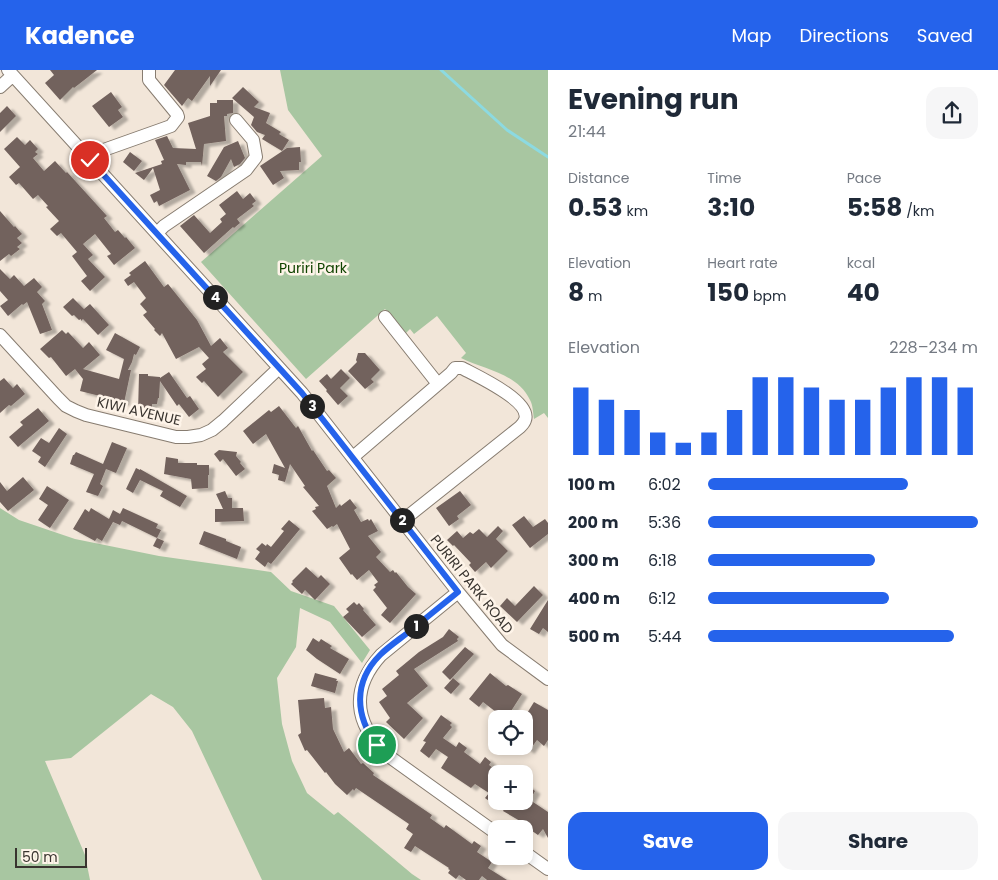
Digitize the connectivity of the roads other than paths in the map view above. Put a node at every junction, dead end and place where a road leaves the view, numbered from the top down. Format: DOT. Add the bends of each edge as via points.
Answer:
graph roads {
  1 [pos="149,70"];
  2 [pos="10,73"];
  3 [pos="0,87"];
  4 [pos="236,120"];
  5 [pos="90,160"];
  6 [pos="156,233"];
  7 [pos="385,317"];
  8 [pos="0,335"];
  9 [pos="279,368"];
  10 [pos="438,384"];
  11 [pos="353,458"];
  12 [pos="402,521"];
  13 [pos="458,592"];
  14 [pos="548,678"];
  15 [pos="488,827"];
  16 [pos="533,858"];
  17 [pos="548,869"];
  1 -- 5 [label="street" via="149,80 178,117 171,126 98,152"];
  2 -- 3 [label="street"];
  2 -- 5 [label="street, PURIRI PARK ROAD"];
  4 -- 6 [label="street" via="252,140 256,157 246,170"];
  5 -- 6 [label="street, PURIRI PARK ROAD"];
  6 -- 9 [label="street, PURIRI PARK ROAD"];
  7 -- 10 [label="street"];
  8 -- 9 [label="street, KIWI AVENUE" via="66,406 92,416 176,436 201,435 212,430"];
  9 -- 11 [label="street, PURIRI PARK ROAD"];
  10 -- 11 [label="street"];
  10 -- 12 [label="street" via="455,368 462,368 506,392 522,407 525,420"];
  11 -- 12 [label="street, PURIRI PARK ROAD"];
  12 -- 13 [label="street, PURIRI PARK ROAD"];
  13 -- 14 [label="street, PURIRI PARK ROAD" via="502,645"];
  13 -- 15 [label="street" via="373,664 362,684 360,709 369,735 386,755"];
  16 -- 17 [label="street"];
}
